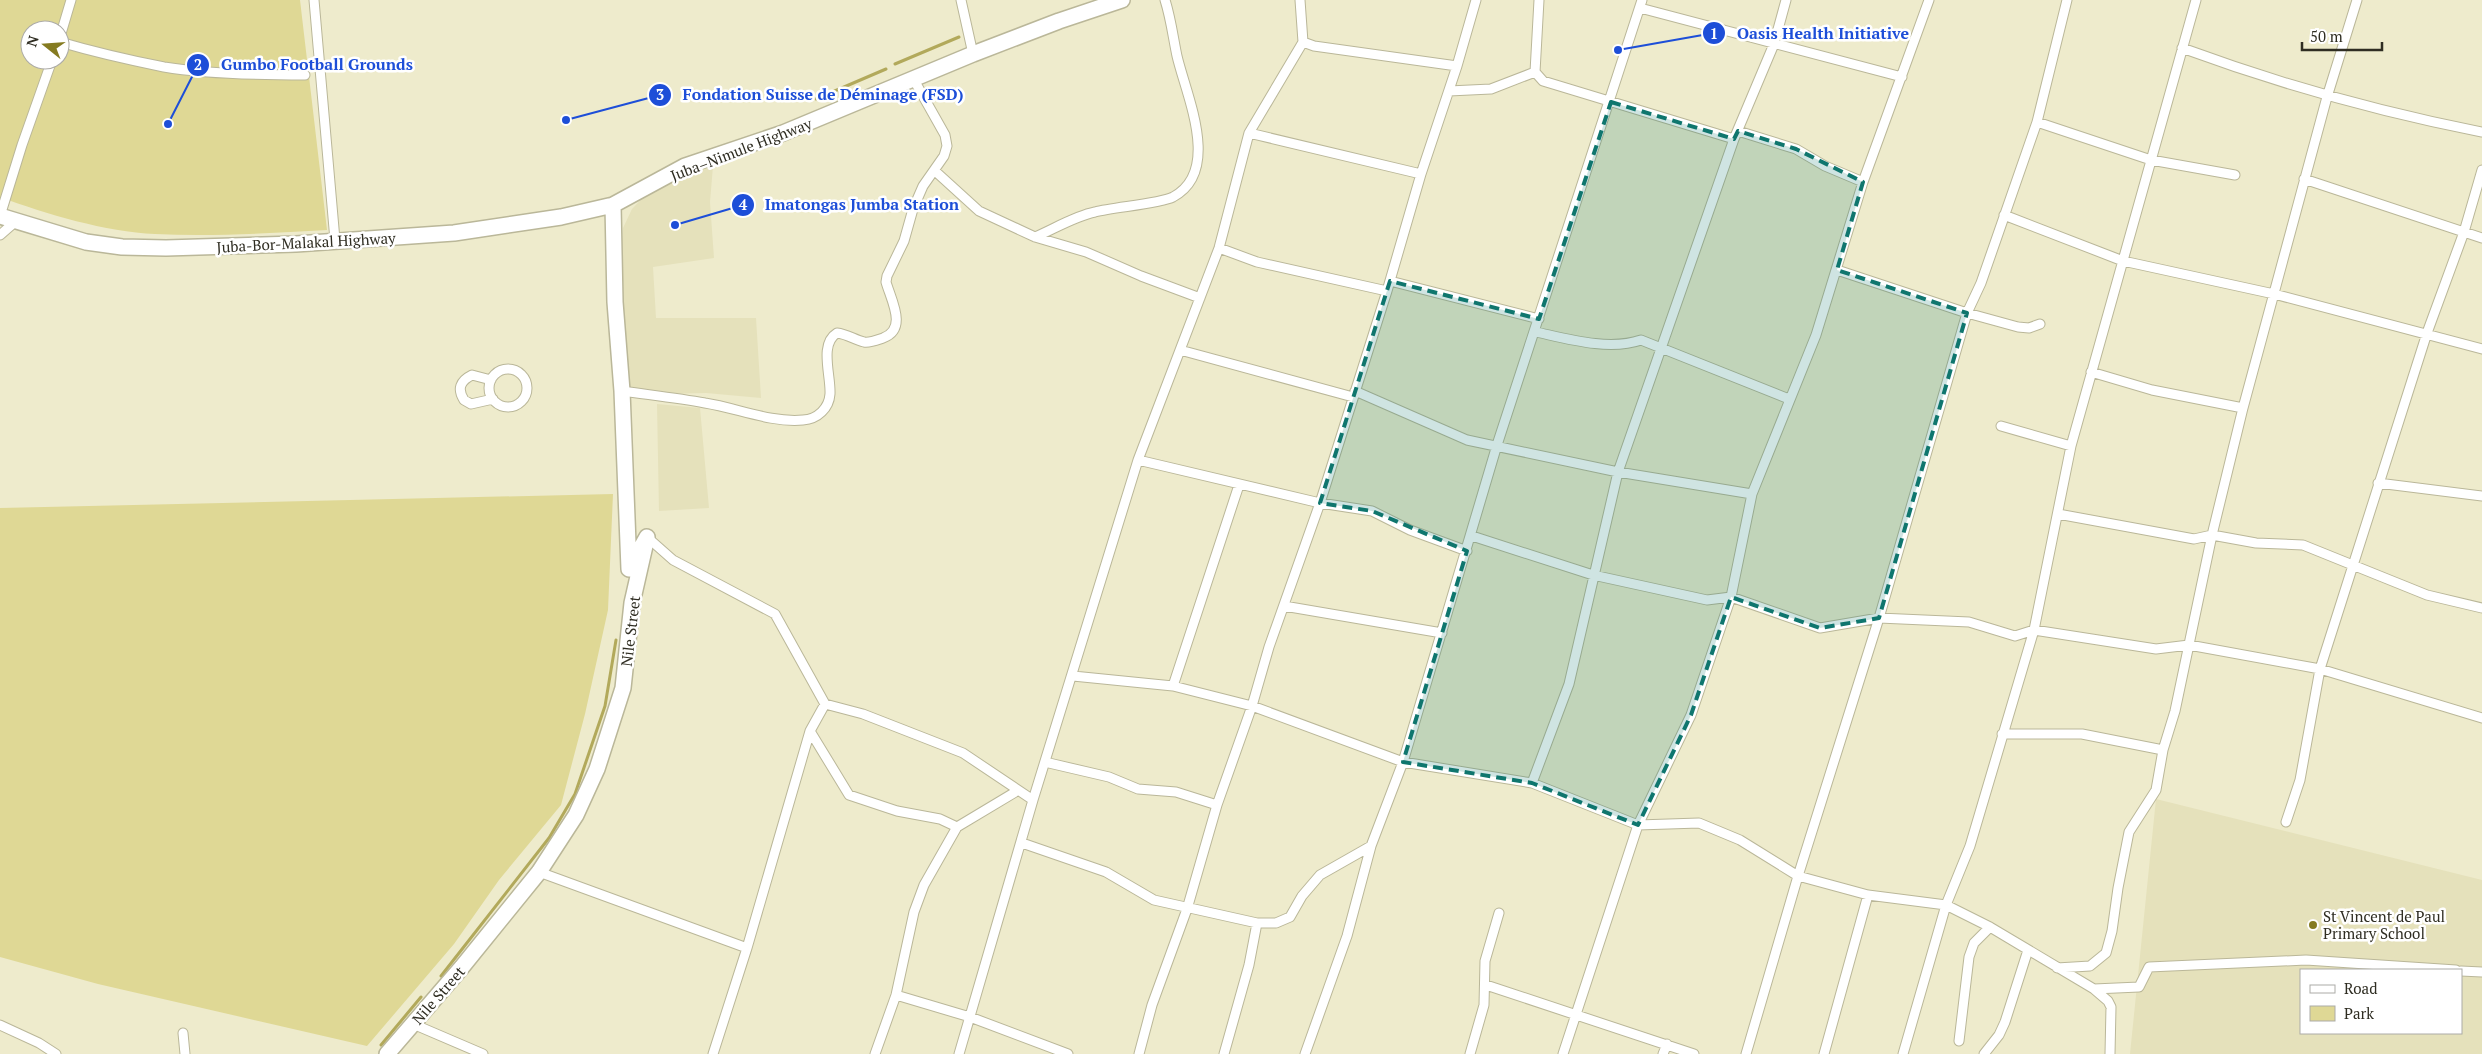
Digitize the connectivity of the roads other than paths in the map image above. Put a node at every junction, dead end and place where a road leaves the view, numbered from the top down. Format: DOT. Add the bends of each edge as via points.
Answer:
graph roads {
  1 [pos="71,0"];
  2 [pos="314,0"];
  3 [pos="962,0"];
  4 [pos="1122,0"];
  5 [pos="1165,0"];
  6 [pos="1300,0"];
  7 [pos="1476,0"];
  8 [pos="1539,0"];
  9 [pos="1786,0"];
  10 [pos="1929,0"];
  11 [pos="2067,0"];
  12 [pos="2196,0"];
  13 [pos="2358,0"];
  14 [pos="1641,4"];
  15 [pos="65,20"];
  16 [pos="1303,42"];
  17 [pos="1774,44"];
  18 [pos="70,45"];
  19 [pos="2182,48"];
  20 [pos="973,54"];
  21 [pos="1457,66"];
  22 [pos="49,70"];
  23 [pos="1535,72"];
  24 [pos="305,75"];
  25 [pos="1902,77"];
  26 [pos="914,80"];
  27 [pos="1449,91"];
  28 [pos="2327,97"];
  29 [pos="1611,102"];
  30 [pos="2037,122"];
  31 [pos="2482,132"];
  32 [pos="1249,133"];
  33 [pos="1736,135"];
  34 [pos="2151,160"];
  35 [pos="2482,170"];
  36 [pos="935,171"];
  37 [pos="1421,174"];
  38 [pos="2235,175"];
  39 [pos="2304,179"];
  40 [pos="1863,182"];
  41 [pos="614,205"];
  42 [pos="2004,215"];
  43 [pos="0,216"];
  44 [pos="16,222"];
  45 [pos="2464,232"];
  46 [pos="0,235"];
  47 [pos="1035,237"];
  48 [pos="2482,238"];
  49 [pos="335,240"];
  50 [pos="1219,248"];
  51 [pos="2122,261"];
  52 [pos="1837,270"];
  53 [pos="1390,281"];
  54 [pos="1387,291"];
  55 [pos="2274,294"];
  56 [pos="1200,298"];
  57 [pos="1967,313"];
  58 [pos="1539,319"];
  59 [pos="2040,324"];
  60 [pos="1536,332"];
  61 [pos="2427,333"];
  62 [pos="1662,346"];
  63 [pos="2482,349"];
  64 [pos="1180,350"];
  65 [pos="2092,372"];
  66 [pos="491,380"];
  67 [pos="622,391"];
  68 [pos="1354,394"];
  69 [pos="493,399"];
  70 [pos="1789,399"];
  71 [pos="2243,408"];
  72 [pos="2001,426"];
  73 [pos="1497,445"];
  74 [pos="2071,446"];
  75 [pos="1138,460"];
  76 [pos="1618,472"];
  77 [pos="2378,483"];
  78 [pos="1239,485"];
  79 [pos="1752,494"];
  80 [pos="2482,496"];
  81 [pos="1320,503"];
  82 [pos="2058,514"];
  83 [pos="2212,535"];
  84 [pos="1472,536"];
  85 [pos="647,537"];
  86 [pos="1467,551"];
  87 [pos="2353,566"];
  88 [pos="1593,575"];
  89 [pos="1732,598"];
  90 [pos="1284,606"];
  91 [pos="2482,608"];
  92 [pos="1879,618"];
  93 [pos="2034,630"];
  94 [pos="1442,634"];
  95 [pos="2189,645"];
  96 [pos="2320,669"];
  97 [pos="1073,676"];
  98 [pos="1173,686"];
  99 [pos="825,704"];
  100 [pos="1252,706"];
  101 [pos="2482,718"];
  102 [pos="810,731"];
  103 [pos="2002,734"];
  104 [pos="2163,750"];
  105 [pos="1403,762"];
  106 [pos="1049,763"];
  107 [pos="1532,783"];
  108 [pos="1017,791"];
  109 [pos="1033,800"];
  110 [pos="1217,806"];
  111 [pos="2286,822"];
  112 [pos="1638,825"];
  113 [pos="957,827"];
  114 [pos="1022,843"];
  115 [pos="1371,846"];
  116 [pos="539,872"];
  117 [pos="1798,876"];
  118 [pos="1868,894"];
  119 [pos="1946,905"];
  120 [pos="1187,909"];
  121 [pos="1499,913"];
  122 [pos="1257,924"];
  123 [pos="1990,927"];
  124 [pos="747,948"];
  125 [pos="2028,950"];
  126 [pos="2057,968"];
  127 [pos="2441,969"];
  128 [pos="2462,971"];
  129 [pos="2482,972"];
  130 [pos="1486,985"];
  131 [pos="2094,989"];
  132 [pos="896,995"];
  133 [pos="1576,1016"];
  134 [pos="970,1017"];
  135 [pos="413,1024"];
  136 [pos="0,1025"];
  137 [pos="182,1033"];
  138 [pos="1959,1041"];
  139 [pos="1667,1044"];
  140 [pos="465,1050"];
  141 [pos="56,1054"];
  142 [pos="185,1054"];
  143 [pos="387,1054"];
  144 [pos="483,1054"];
  145 [pos="713,1054"];
  146 [pos="876,1054"];
  147 [pos="959,1054"];
  148 [pos="1068,1054"];
  149 [pos="1139,1054"];
  150 [pos="1224,1054"];
  151 [pos="1305,1054"];
  152 [pos="1470,1054"];
  153 [pos="1563,1054"];
  154 [pos="1663,1054"];
  155 [pos="1694,1054"];
  156 [pos="1746,1054"];
  157 [pos="1824,1054"];
  158 [pos="1903,1054"];
  159 [pos="1984,1054"];
  160 [pos="2110,1054"];
  1 -- 15 [label="street"];
  2 -- 49 [label="street"];
  3 -- 20 [label="street"];
  4 -- 20 [label="main road, Juba–Nimule Highway"];
  5 -- 47 [label="street" via="1198,130 1199,159 1186,188 1172,198 1093,212"];
  6 -- 16 [label="street"];
  7 -- 21 [label="street"];
  8 -- 23 [label="street"];
  9 -- 17 [label="street"];
  10 -- 25 [label="street"];
  11 -- 30 [label="street"];
  12 -- 19 [label="street"];
  13 -- 28 [label="street"];
  14 -- 17 [label="street"];
  14 -- 29 [label="street"];
  16 -- 21 [label="street"];
  16 -- 32 [label="street"];
  17 -- 25 [label="street"];
  17 -- 33 [label="street"];
  18 -- 24 [label="street" via="166,67"];
  19 -- 28 [label="street"];
  19 -- 34 [label="street"];
  20 -- 26 [label="main road, Juba–Nimule Highway"];
  21 -- 27 [label="street"];
  22 -- 43 [label="street"];
  23 -- 27 [label="street" via="1491,89"];
  23 -- 29 [label="street" via="1543,81"];
  25 -- 40 [label="street"];
  26 -- 36 [label="street" via="945,135 946,146"];
  26 -- 41 [label="main road, Juba–Nimule Highway" via="747,147 685,166"];
  27 -- 37 [label="street"];
  28 -- 31 [label="street" via="2398,116"];
  28 -- 39 [label="street"];
  29 -- 33 [label="street"];
  29 -- 58 [label="street"];
  30 -- 34 [label="street"];
  30 -- 42 [label="street"];
  32 -- 37 [label="street"];
  32 -- 50 [label="street"];
  33 -- 40 [label="street" via="1796,149"];
  33 -- 62 [label="street"];
  34 -- 38 [label="street"];
  34 -- 51 [label="street"];
  35 -- 45 [label="street"];
  36 -- 47 [label="street" via="979,211"];
  36 -- 67 [label="street" via="920,194 904,241 887,276 897,322 895,329 890,336 874,341 864,342 837,333 832,336 827,348 830,394 822,413 805,420 784,420 705,402"];
  37 -- 53 [label="street"];
  39 -- 45 [label="street"];
  39 -- 55 [label="street"];
  40 -- 52 [label="street"];
  41 -- 49 [label="main road, Juba-Bor-Malakal Highway" via="454,234"];
  41 -- 67 [label="main road" via="615,302"];
  42 -- 51 [label="street"];
  42 -- 57 [label="street" via="1981,283"];
  43 -- 44 [label="main road, Juba-Bor-Malakal Highway"];
  44 -- 46 [label="street"];
  44 -- 49 [label="main road, Juba-Bor-Malakal Highway" via="86,242 122,247 224,247"];
  45 -- 48 [label="street"];
  45 -- 61 [label="street"];
  47 -- 56 [label="street" via="1086,252"];
  50 -- 54 [label="street" via="1257,262"];
  50 -- 56 [label="street"];
  51 -- 55 [label="street"];
  51 -- 65 [label="street"];
  52 -- 57 [label="street"];
  52 -- 70 [label="street" via="1816,335"];
  53 -- 54 [label="street"];
  53 -- 58 [label="street"];
  54 -- 68 [label="street"];
  55 -- 61 [label="street"];
  55 -- 71 [label="street"];
  56 -- 64 [label="street"];
  57 -- 59 [label="street" via="2030,328"];
  57 -- 92 [label="street"];
  58 -- 60 [label="street"];
  60 -- 62 [label="street" via="1598,343 1630,344 1641,340"];
  60 -- 73 [label="street"];
  61 -- 63 [label="street"];
  61 -- 77 [label="street"];
  62 -- 70 [label="street"];
  62 -- 76 [label="street"];
  64 -- 68 [label="street"];
  64 -- 75 [label="street"];
  65 -- 71 [label="street" via="2152,390"];
  65 -- 74 [label="street"];
  66 -- 69 [label="street"];
  66 -- 69 [label="street" via="472,375 461,383 460,390 464,400 471,404"];
  66 -- 69 [label="street" via="501,371 512,370 523,376 527,387 524,398 515,406 503,406"];
  67 -- 85 [label="main road" via="629,569"];
  68 -- 73 [label="street" via="1468,440"];
  68 -- 81 [label="street"];
  70 -- 79 [label="street"];
  71 -- 83 [label="street"];
  72 -- 74 [label="street"];
  73 -- 76 [label="street"];
  73 -- 84 [label="street"];
  74 -- 82 [label="street"];
  75 -- 78 [label="street"];
  75 -- 97 [label="street"];
  76 -- 79 [label="street"];
  76 -- 88 [label="street"];
  77 -- 80 [label="street"];
  77 -- 87 [label="street"];
  78 -- 81 [label="street"];
  78 -- 98 [label="street"];
  79 -- 89 [label="street"];
  81 -- 86 [label="street" via="1372,511 1410,530"];
  81 -- 90 [label="street"];
  82 -- 83 [label="street" via="2194,538"];
  82 -- 93 [label="street"];
  83 -- 87 [label="street" via="2256,543 2303,545"];
  83 -- 95 [label="street"];
  84 -- 86 [label="street"];
  84 -- 88 [label="street"];
  85 -- 99 [label="street" via="673,560 774,614"];
  85 -- 116 [label="main road, Nile Street" via="632,603 623,688 609,734 576,815"];
  86 -- 94 [label="street"];
  87 -- 91 [label="street" via="2427,595"];
  87 -- 96 [label="street"];
  88 -- 89 [label="street" via="1707,600"];
  88 -- 107 [label="street" via="1569,684"];
  89 -- 92 [label="street" via="1820,628"];
  89 -- 112 [label="street" via="1692,714"];
  90 -- 94 [label="street"];
  90 -- 100 [label="street"];
  92 -- 93 [label="street" via="1969,622 2015,636"];
  92 -- 117 [label="street"];
  93 -- 95 [label="street" via="2156,649"];
  93 -- 103 [label="street"];
  94 -- 105 [label="street"];
  95 -- 96 [label="street"];
  95 -- 104 [label="street"];
  96 -- 101 [label="street"];
  96 -- 111 [label="street" via="2300,780"];
  97 -- 98 [label="street"];
  97 -- 109 [label="street"];
  98 -- 100 [label="street"];
  99 -- 102 [label="street"];
  99 -- 108 [label="street" via="863,714 963,753"];
  100 -- 105 [label="street"];
  100 -- 110 [label="street"];
  102 -- 113 [label="street" via="849,795 897,811 940,818"];
  102 -- 124 [label="street"];
  103 -- 104 [label="street" via="2082,734"];
  103 -- 119 [label="street" via="1970,846"];
  104 -- 126 [label="street" via="2156,790 2129,832 2106,953 2090,966"];
  105 -- 107 [label="street"];
  105 -- 115 [label="street"];
  106 -- 110 [label="street" via="1109,777 1138,789 1176,792"];
  107 -- 112 [label="street"];
  108 -- 109 [label="street"];
  108 -- 113 [label="street"];
  109 -- 114 [label="street"];
  110 -- 120 [label="street"];
  112 -- 117 [label="street" via="1699,823 1740,840"];
  112 -- 133 [label="street"];
  113 -- 132 [label="street" via="924,885 914,912"];
  114 -- 120 [label="street" via="1106,872 1154,900"];
  114 -- 134 [label="street"];
  115 -- 122 [label="street" via="1320,876 1302,896 1290,918"];
  115 -- 151 [label="street" via="1347,936"];
  116 -- 124 [label="street"];
  116 -- 135 [label="main road, Nile Street"];
  117 -- 118 [label="street"];
  117 -- 156 [label="street"];
  118 -- 119 [label="street"];
  118 -- 157 [label="street"];
  119 -- 123 [label="street"];
  119 -- 158 [label="street"];
  120 -- 122 [label="street"];
  120 -- 149 [label="street" via="1152,1005"];
  121 -- 130 [label="street" via="1485,961"];
  122 -- 150 [label="street"];
  123 -- 125 [label="street"];
  123 -- 138 [label="street" via="1974,944 1970,957"];
  124 -- 145 [label="street"];
  125 -- 126 [label="street"];
  125 -- 159 [label="street" via="2005,1022"];
  126 -- 131 [label="street"];
  127 -- 131 [label="street" via="2306,960 2149,967 2139,987"];
  128 -- 129 [label="street"];
  130 -- 133 [label="street"];
  130 -- 152 [label="street" via="1484,1005"];
  131 -- 160 [label="street" via="2111,1007"];
  132 -- 134 [label="street"];
  132 -- 146 [label="street"];
  133 -- 139 [label="street"];
  133 -- 153 [label="street"];
  134 -- 147 [label="street"];
  134 -- 148 [label="street"];
  135 -- 140 [label="street"];
  135 -- 143 [label="main road, Nile Street"];
  136 -- 141 [label="street"];
  137 -- 142 [label="street"];
  139 -- 154 [label="street"];
  139 -- 155 [label="street"];
  140 -- 144 [label="street"];
}
